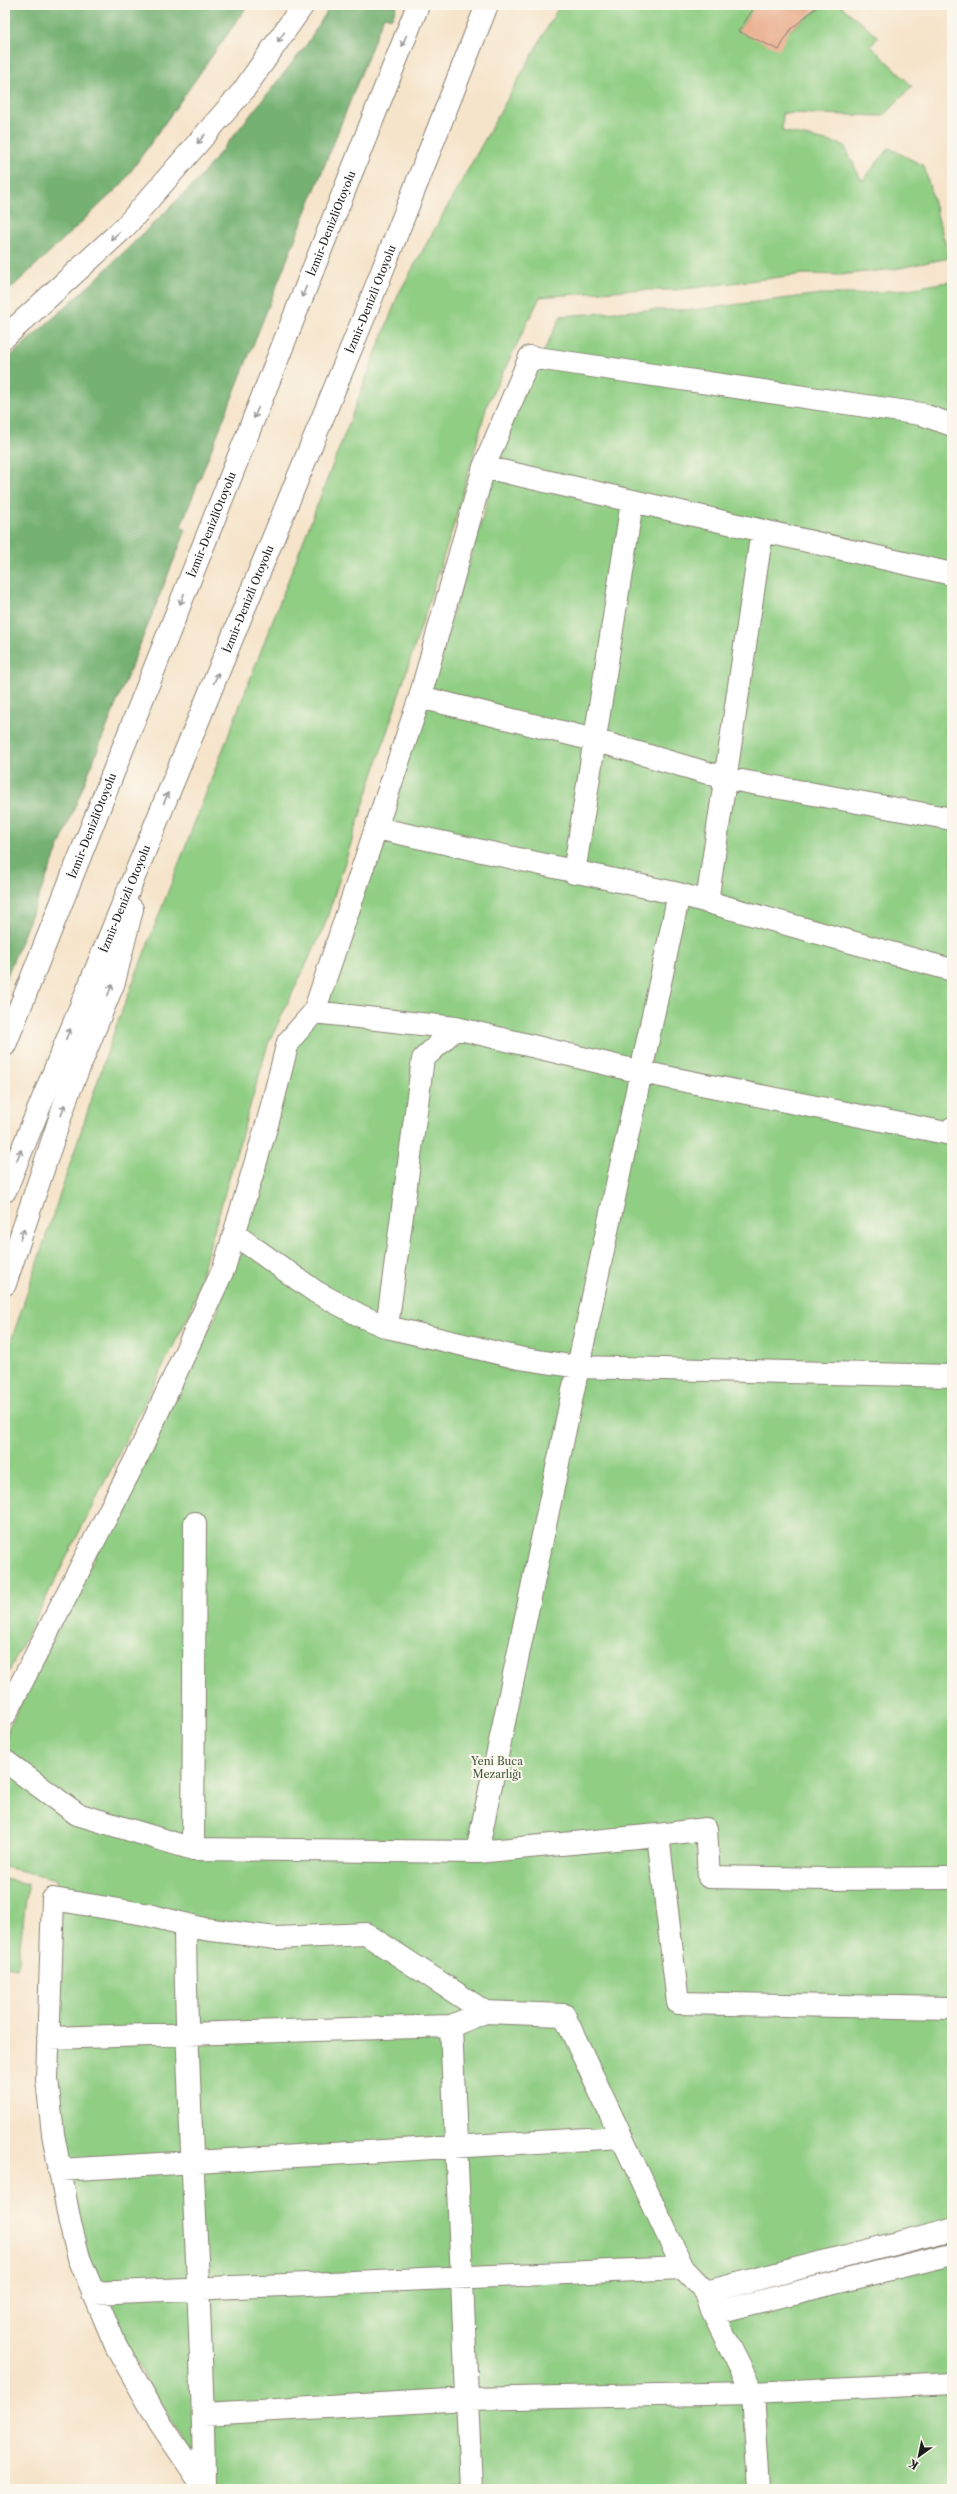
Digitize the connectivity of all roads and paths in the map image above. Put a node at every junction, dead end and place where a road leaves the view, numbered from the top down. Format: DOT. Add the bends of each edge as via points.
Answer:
graph roads {
  1 [pos="304,5"];
  2 [pos="418,5"];
  3 [pos="488,5"];
  4 [pos="5,337"];
  5 [pos="952,425"];
  6 [pos="484,467"];
  7 [pos="632,502"];
  8 [pos="762,531"];
  9 [pos="952,574"];
  10 [pos="420,697"];
  11 [pos="594,740"];
  12 [pos="725,778"];
  13 [pos="952,819"];
  14 [pos="154,824"];
  15 [pos="376,828"];
  16 [pos="574,872"];
  17 [pos="679,894"];
  18 [pos="707,902"];
  19 [pos="952,970"];
  20 [pos="314,1012"];
  21 [pos="456,1028"];
  22 [pos="5,1045"];
  23 [pos="641,1072"];
  24 [pos="952,1128"];
  25 [pos="5,1191"];
  26 [pos="234,1234"];
  27 [pos="5,1284"];
  28 [pos="387,1327"];
  29 [pos="578,1367"];
  30 [pos="952,1376"];
  31 [pos="195,1522"];
  32 [pos="5,1715"];
  33 [pos="5,1761"];
  34 [pos="658,1835"];
  35 [pos="192,1849"];
  36 [pos="477,1852"];
  37 [pos="952,1878"];
  38 [pos="185,1924"];
  39 [pos="952,2008"];
  40 [pos="485,2012"];
  41 [pos="451,2026"];
  42 [pos="186,2035"];
  43 [pos="48,2038"];
  44 [pos="621,2137"];
  45 [pos="456,2146"];
  46 [pos="192,2162"];
  47 [pos="59,2170"];
  48 [pos="952,2229"];
  49 [pos="952,2254"];
  50 [pos="683,2268"];
  51 [pos="462,2278"];
  52 [pos="198,2288"];
  53 [pos="706,2292"];
  54 [pos="93,2293"];
  55 [pos="713,2313"];
  56 [pos="952,2383"];
  57 [pos="753,2393"];
  58 [pos="467,2399"];
  59 [pos="204,2414"];
  60 [pos="204,2488"];
  61 [pos="471,2489"];
  62 [pos="759,2489"];
  1 -- 4 [label="main road, one-way" via="243,91 125,227"];
  2 -- 22 [label="main road, İzmir-DenizliOtoyolu, one-way"];
  14 -- 3 [label="main road, İzmir-Denizli Otoyolu, one-way" via="366,312"];
  5 -- 6 [label="main road" via="920,414 530,357"];
  6 -- 7 [label="main road"];
  6 -- 10 [label="main road"];
  7 -- 8 [label="main road"];
  7 -- 11 [label="main road"];
  8 -- 9 [label="main road"];
  8 -- 12 [label="main road"];
  10 -- 11 [label="main road"];
  10 -- 15 [label="main road"];
  11 -- 12 [label="main road"];
  11 -- 16 [label="main road"];
  12 -- 13 [label="main road"];
  12 -- 18 [label="main road"];
  25 -- 14 [label="main road, İzmir-Denizli Otoyolu, one-way"];
  27 -- 14 [label="main road, one-way" via="68,1094 114,982"];
  15 -- 16 [label="main road"];
  15 -- 20 [label="main road"];
  16 -- 17 [label="main road"];
  17 -- 18 [label="main road"];
  17 -- 23 [label="main road"];
  18 -- 19 [label="main road"];
  20 -- 21 [label="main road"];
  20 -- 26 [label="main road" via="288,1042 268,1121"];
  21 -- 23 [label="main road"];
  21 -- 28 [label="main road" via="423,1059"];
  23 -- 24 [label="main road" via="951,1134"];
  23 -- 29 [label="main road"];
  26 -- 28 [label="main road" via="316,1292"];
  26 -- 32 [label="main road" via="224,1268 140,1451"];
  28 -- 29 [label="main road" via="519,1358"];
  29 -- 30 [label="main road"];
  29 -- 36 [label="main road"];
  31 -- 35 [label="main road"];
  33 -- 35 [label="main road" via="78,1814"];
  34 -- 36 [label="main road"];
  34 -- 37 [label="main road" via="706,1829 709,1877 825,1880"];
  34 -- 39 [label="main road" via="678,2003"];
  35 -- 36 [label="main road"];
  38 -- 40 [label="main road" via="276,1938 366,1934"];
  38 -- 42 [label="main road"];
  38 -- 43 [label="main road" via="144,1914 53,1899"];
  40 -- 41 [label="main road"];
  40 -- 44 [label="main road" via="564,2016"];
  41 -- 42 [label="main road"];
  41 -- 45 [label="main road"];
  42 -- 43 [label="main road"];
  42 -- 46 [label="main road"];
  43 -- 47 [label="main road" via="47,2079"];
  44 -- 45 [label="main road"];
  44 -- 50 [label="main road"];
  45 -- 46 [label="main road"];
  45 -- 51 [label="main road"];
  46 -- 47 [label="main road"];
  46 -- 52 [label="main road"];
  47 -- 54 [label="main road" via="79,2258"];
  48 -- 53 [label="main road"];
  49 -- 55 [label="main road"];
  50 -- 51 [label="main road"];
  50 -- 53 [label="main road"];
  51 -- 52 [label="main road"];
  51 -- 58 [label="main road"];
  52 -- 54 [label="main road"];
  52 -- 59 [label="main road"];
  53 -- 55 [label="main road"];
  54 -- 60 [label="main road" via="137,2385"];
  55 -- 57 [label="main road"];
  56 -- 57 [label="main road"];
  57 -- 58 [label="main road"];
  57 -- 62 [label="main road"];
  58 -- 59 [label="main road"];
  58 -- 61 [label="main road"];
  59 -- 60 [label="main road"];
}
